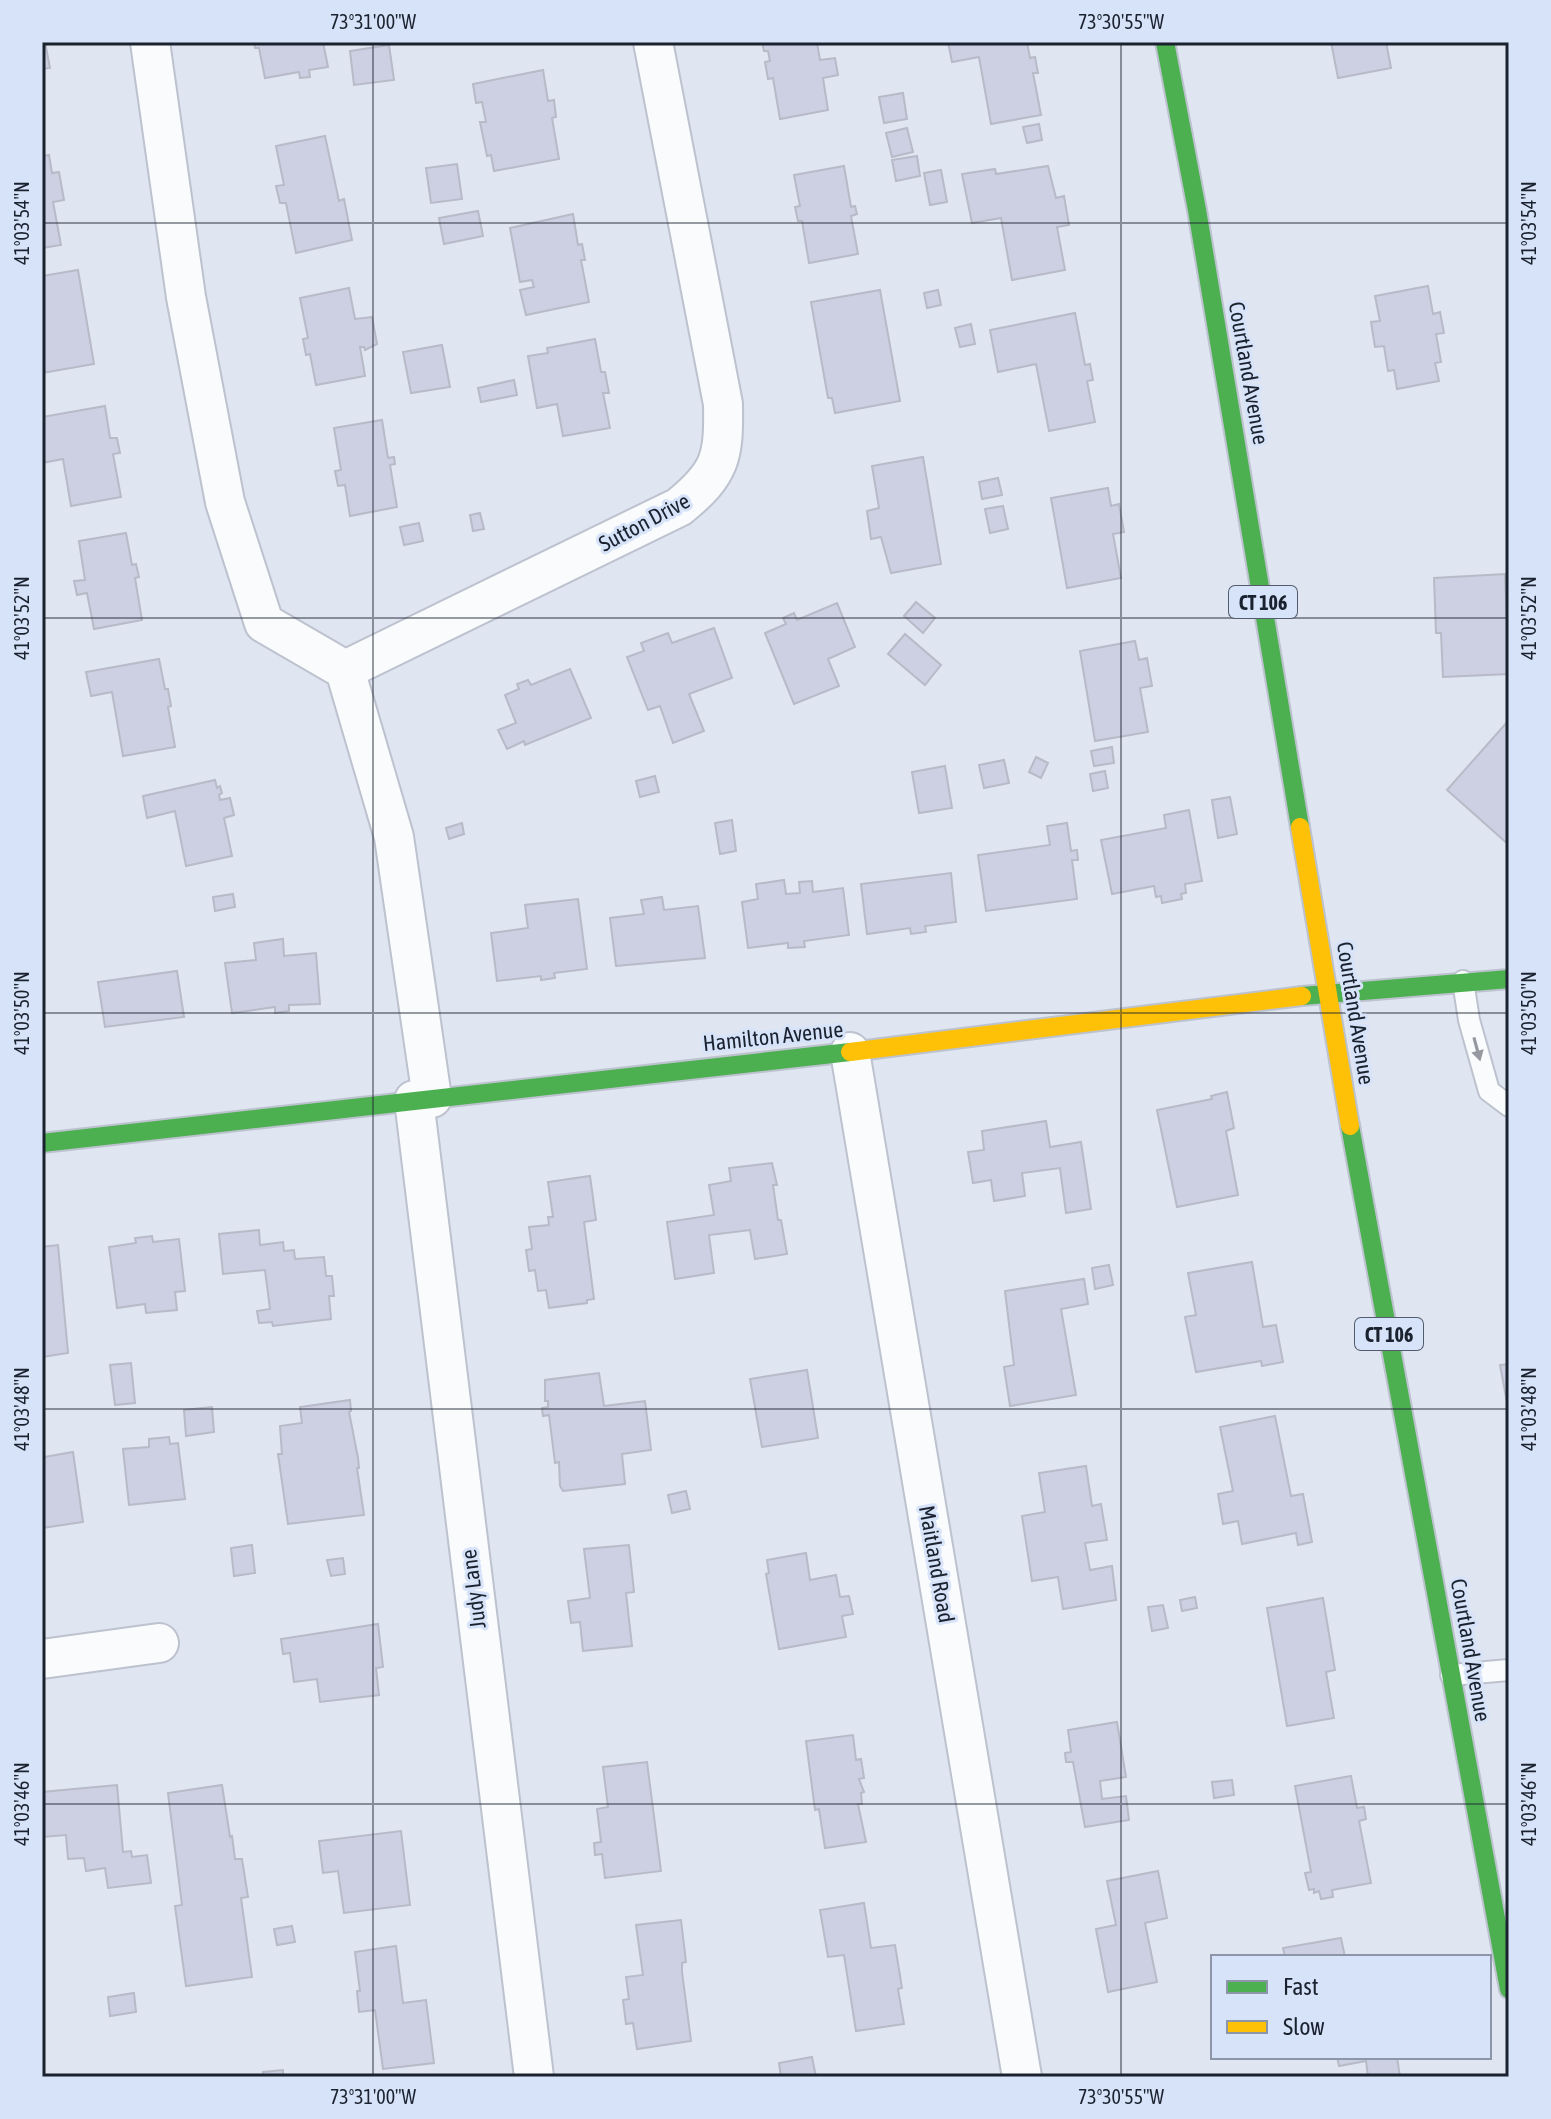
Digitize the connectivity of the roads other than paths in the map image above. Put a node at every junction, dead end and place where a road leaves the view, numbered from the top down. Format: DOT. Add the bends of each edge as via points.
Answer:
graph roads {
  1 [pos="150,42"];
  2 [pos="653,42"];
  3 [pos="1165,42"];
  4 [pos="345,670"];
  5 [pos="1509,979"];
  6 [pos="1463,981"];
  7 [pos="1329,993"];
  8 [pos="850,1052"];
  9 [pos="423,1099"];
  10 [pos="1509,1106"];
  11 [pos="42,1143"];
  12 [pos="159,1643"];
  13 [pos="42,1659"];
  14 [pos="1509,1670"];
  15 [pos="1451,1675"];
  16 [pos="1509,1989"];
  17 [pos="534,2077"];
  18 [pos="1022,2077"];
  1 -- 4 [label="street" via="186,297 225,502 264,623"];
  2 -- 4 [label="street, Sutton Drive" via="723,404 724,440 717,468 679,507"];
  3 -- 7 [label="main road, Courtland Avenue / CT 106"];
  4 -- 9 [label="street" via="394,837"];
  5 -- 6 [label="main road, Hamilton Avenue"];
  6 -- 7 [label="main road, Hamilton Avenue"];
  6 -- 10 [label="lane, one-way" via="1489,1091"];
  7 -- 8 [label="main road, Hamilton Avenue"];
  7 -- 15 [label="main road, Courtland Avenue / CT 106"];
  8 -- 9 [label="main road, Hamilton Avenue"];
  8 -- 18 [label="street, Maitland Road"];
  9 -- 11 [label="main road, Hamilton Avenue"];
  9 -- 17 [label="street, Judy Lane"];
  12 -- 13 [label="street"];
  14 -- 15 [label="lane"];
  15 -- 16 [label="main road, Courtland Avenue / CT 106"];
}
